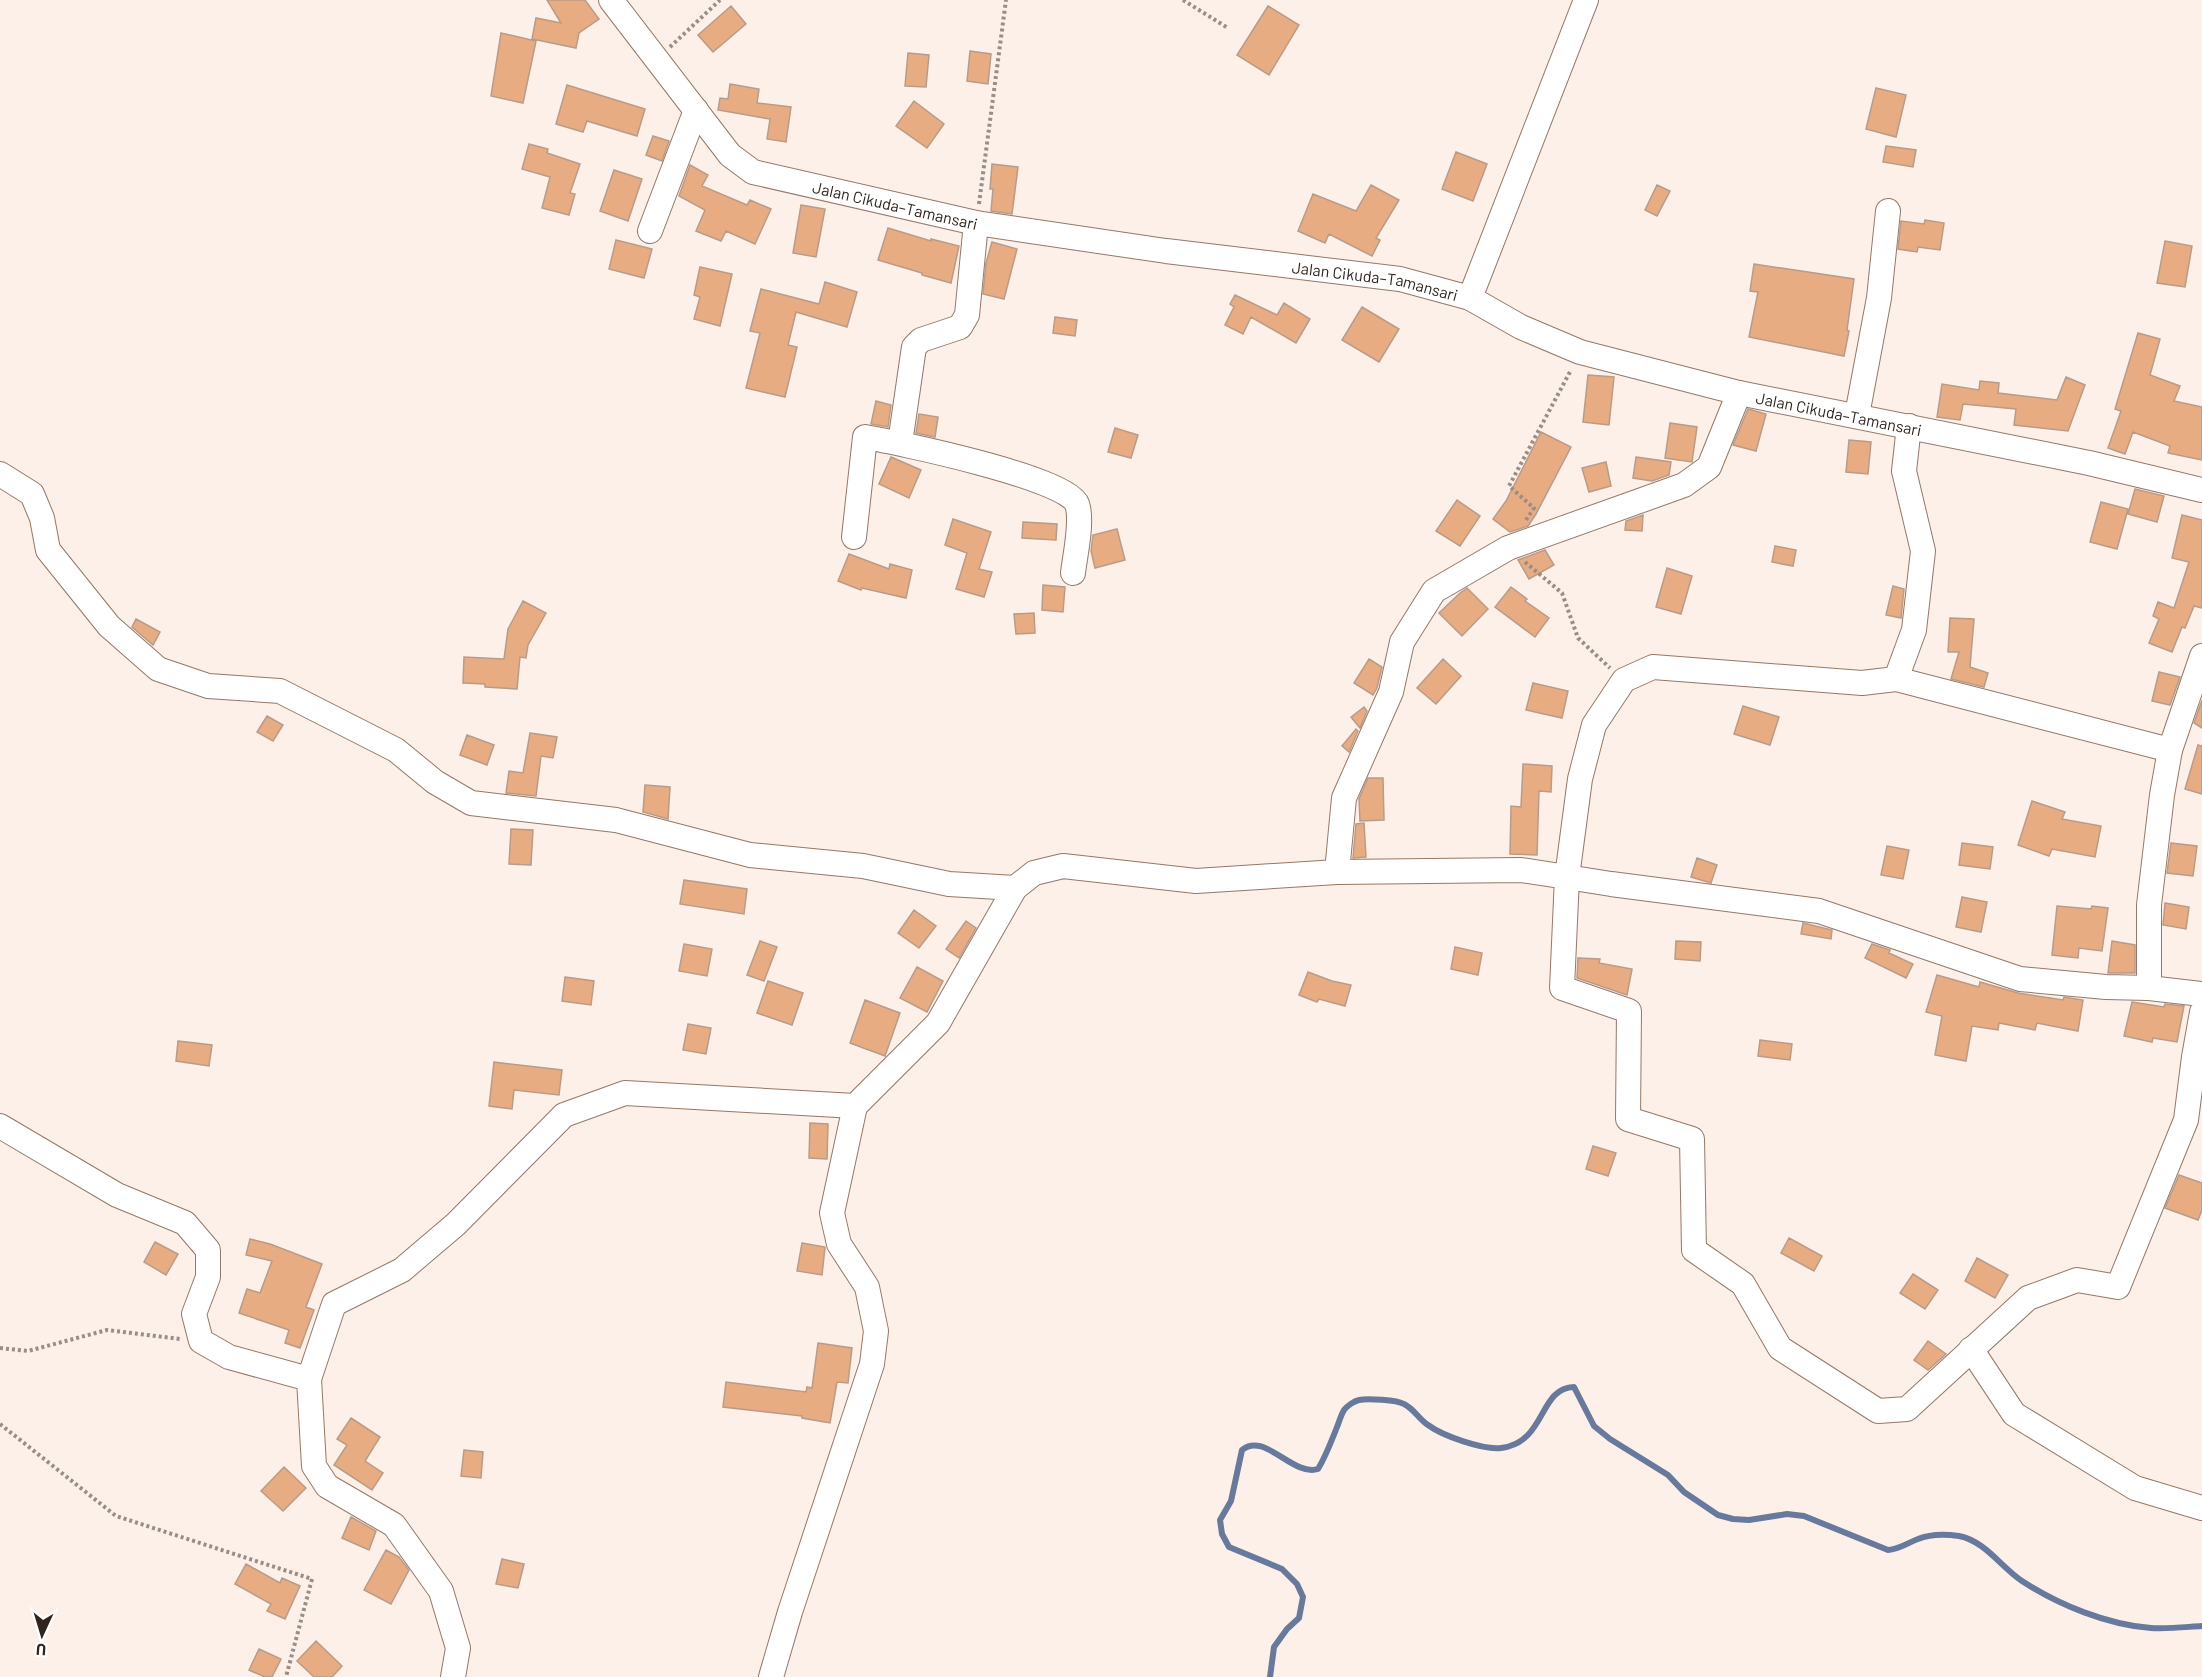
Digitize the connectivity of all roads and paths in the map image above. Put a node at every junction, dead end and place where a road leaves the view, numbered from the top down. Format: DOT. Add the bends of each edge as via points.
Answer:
graph roads {
  1 [pos="611,0"];
  2 [pos="720,0"];
  3 [pos="1006,0"];
  4 [pos="1183,0"];
  5 [pos="1586,0"];
  6 [pos="1228,28"];
  7 [pos="657,60"];
  8 [pos="696,110"];
  9 [pos="1888,211"];
  10 [pos="976,223"];
  11 [pos="650,231"];
  12 [pos="1470,298"];
  13 [pos="1739,393"];
  14 [pos="1857,415"];
  15 [pos="1909,426"];
  16 [pos="900,443"];
  17 [pos="0,474"];
  18 [pos="2202,490"];
  19 [pos="854,537"];
  20 [pos="1073,573"];
  21 [pos="2202,656"];
  22 [pos="1896,679"];
  23 [pos="2170,750"];
  24 [pos="1336,872"];
  25 [pos="1567,877"];
  26 [pos="1015,888"];
  27 [pos="2149,988"];
  28 [pos="2202,994"];
  29 [pos="2202,1012"];
  30 [pos="855,1106"];
  31 [pos="0,1126"];
  32 [pos="201,1341"];
  33 [pos="0,1348"];
  34 [pos="1971,1349"];
  35 [pos="309,1379"];
  36 [pos="0,1424"];
  37 [pos="2202,1508"];
  38 [pos="286,1677"];
  39 [pos="453,1677"];
  40 [pos="771,1677"];
  1 -- 7 [label="street, Jalan Cikuda–Tamansari"];
  2 -- 7 [label="path"];
  3 -- 10 [label="path"];
  4 -- 6 [label="path"];
  5 -- 12 [label="street"];
  7 -- 8 [label="street, Jalan Cikuda–Tamansari"];
  8 -- 10 [label="street, Jalan Cikuda–Tamansari" via="729,155 753,172"];
  8 -- 11 [label="street"];
  9 -- 14 [label="street" via="1879,298"];
  10 -- 12 [label="street, Jalan Cikuda–Tamansari" via="1400,279"];
  10 -- 16 [label="street" via="967,315 960,327 921,340 914,347"];
  12 -- 13 [label="street, Jalan Cikuda–Tamansari" via="1521,327 1580,352"];
  13 -- 14 [label="street, Jalan Cikuda–Tamansari"];
  13 -- 24 [label="street" via="1709,467 1684,485 1508,548 1434,591 1402,642 1391,692 1344,798"];
  14 -- 15 [label="street, Jalan Cikuda–Tamansari"];
  15 -- 18 [label="street, Jalan Cikuda–Tamansari"];
  15 -- 22 [label="street" via="1904,471 1923,551 1914,630"];
  16 -- 19 [label="street" via="865,437"];
  16 -- 20 [label="street" via="1016,474 1073,498 1078,523"];
  17 -- 26 [label="street" via="32,494 42,518 48,550 109,626 158,669 208,686 280,692 396,750 435,782 471,803 616,820 750,855 863,866 949,884"];
  21 -- 23 [label="street"];
  22 -- 23 [label="street"];
  22 -- 25 [label="street" via="1862,683 1653,667 1624,680 1594,725 1580,779"];
  23 -- 27 [label="street" via="2149,905"];
  24 -- 25 [label="street" via="1521,870"];
  24 -- 26 [label="street" via="1196,881 1063,866 1034,873"];
  25 -- 27 [label="street" via="1819,910 2020,979"];
  25 -- 34 [label="street" via="1562,988 1629,1011 1628,1119 1692,1139 1694,1250 1743,1284 1780,1348 1878,1411 1907,1409"];
  26 -- 30 [label="street" via="938,1023"];
  27 -- 28 [label="street"];
  29 -- 34 [label="street" via="2186,1120 2118,1287 2077,1280 2028,1298"];
  30 -- 35 [label="street" via="625,1094 564,1115 456,1224 402,1270 334,1304"];
  30 -- 40 [label="street" via="832,1214 839,1244 867,1287 876,1331 872,1364"];
  31 -- 32 [label="street" via="117,1195 185,1223 208,1250 208,1277 194,1314"];
  32 -- 33 [label="path" via="107,1330 28,1351"];
  32 -- 35 [label="street" via="229,1357"];
  34 -- 37 [label="street" via="2014,1414 2135,1488"];
  35 -- 39 [label="street" via="314,1466 327,1486 394,1525 441,1591 458,1648"];
  36 -- 38 [label="path" via="116,1516 312,1579"];
}
